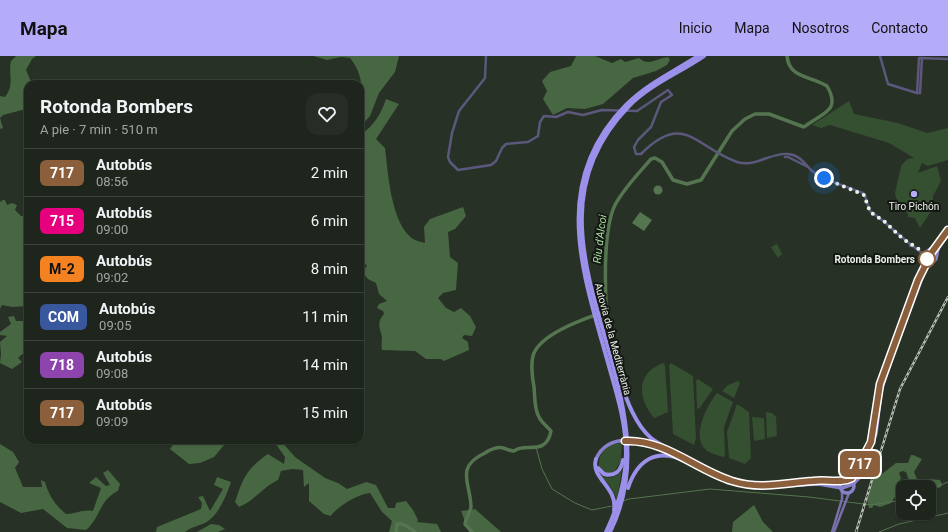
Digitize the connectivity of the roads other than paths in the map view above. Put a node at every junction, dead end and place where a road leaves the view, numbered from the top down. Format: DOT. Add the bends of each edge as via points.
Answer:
graph roads {
  1 [pos="486,56"];
  2 [pos="698,56"];
  3 [pos="704,56"];
  4 [pos="880,56"];
  5 [pos="948,58"];
  6 [pos="689,64"];
  7 [pos="785,157"];
  8 [pos="810,168"];
  9 [pos="579,232"];
  10 [pos="947,232"];
  11 [pos="928,253"];
  12 [pos="930,261"];
  13 [pos="924,266"];
  14 [pos="609,354"];
  15 [pos="625,446"];
  16 [pos="872,446"];
  17 [pos="596,459"];
  18 [pos="690,462"];
  19 [pos="849,479"];
  20 [pos="833,481"];
  21 [pos="841,481"];
  22 [pos="854,484"];
  23 [pos="780,486"];
  24 [pos="840,488"];
  25 [pos="848,493"];
  26 [pos="622,502"];
  27 [pos="609,526"];
  28 [pos="606,532"];
  29 [pos="610,532"];
  30 [pos="833,532"];
  1 -- 8 [label="street" via="485,78 458,114 452,133 448,157 458,170 491,165 506,144 533,141 538,136 540,120 544,116 557,117 568,112 584,114 602,110 633,111 644,108 664,91 669,90 671,96 660,104 651,127 637,142 634,150 636,154 641,154 666,135 674,133 685,134 740,162 759,161 778,154 789,154 798,157"];
  2 -- 6 [label="highway, Autovia de la Mediterrània"];
  3 -- 6 [label="highway, Autovia de la Mediterrània"];
  4 -- 5 [label="street" via="888,84 918,93 921,58"];
  6 -- 9 [label="highway, Autovia de la Mediterrània" via="652,84 636,96 603,134 591,156 581,187"];
  7 -- 8 [label="street"];
  8 -- 11 [label="street" via="824,178 862,193 870,212 911,245"];
  9 -- 14 [label="highway, Autovia de la Mediterrània"];
  9 -- 14 [label="highway, Autovia de la Mediterrània" via="584,270"];
  10 -- 11 [label="main road"];
  10 -- 11 [label="main road" via="939,246"];
  11 -- 12 [label="main road"];
  11 -- 12 [label="main road"];
  11 -- 12 [label="main road"];
  11 -- 13 [label="main road"];
  12 -- 13 [label="main road"];
  12 -- 16 [label="main road" via="882,387"];
  13 -- 19 [label="main road" via="880,384 871,442 854,476"];
  14 -- 15 [label="highway, Autovia de la Mediterrània"];
  14 -- 18 [label="highway" via="641,427 650,437"];
  14 -- 26 [label="highway, Autovia de la Mediterrània" via="624,411 628,439 628,470"];
  15 -- 17 [label="highway" via="621,467 615,474 609,476 601,473"];
  15 -- 27 [label="highway, Autovia de la Mediterrània" via="622,490"];
  16 -- 22 [label="main road"];
  16 -- 23 [label="main road" via="860,477 849,486"];
  17 -- 18 [label="main road" via="603,448 617,442 635,441 658,447"];
  17 -- 27 [label="highway" via="598,473 611,491 614,500"];
  18 -- 23 [label="main road" via="738,483"];
  18 -- 26 [label="highway" via="668,455 648,460 633,473"];
  19 -- 21 [label="main road"];
  19 -- 22 [label="main road"];
  20 -- 21 [label="main road"];
  20 -- 23 [label="main road" via="819,480"];
  20 -- 24 [label="main road"];
  21 -- 24 [label="main road"];
  22 -- 25 [label="main road" via="853,490"];
  24 -- 25 [label="main road"];
  24 -- 30 [label="main road" via="842,499"];
  25 -- 30 [label="main road"];
  26 -- 29 [label="highway, Autovia de la Mediterrània"];
  27 -- 28 [label="highway, Autovia de la Mediterrània"];
}
